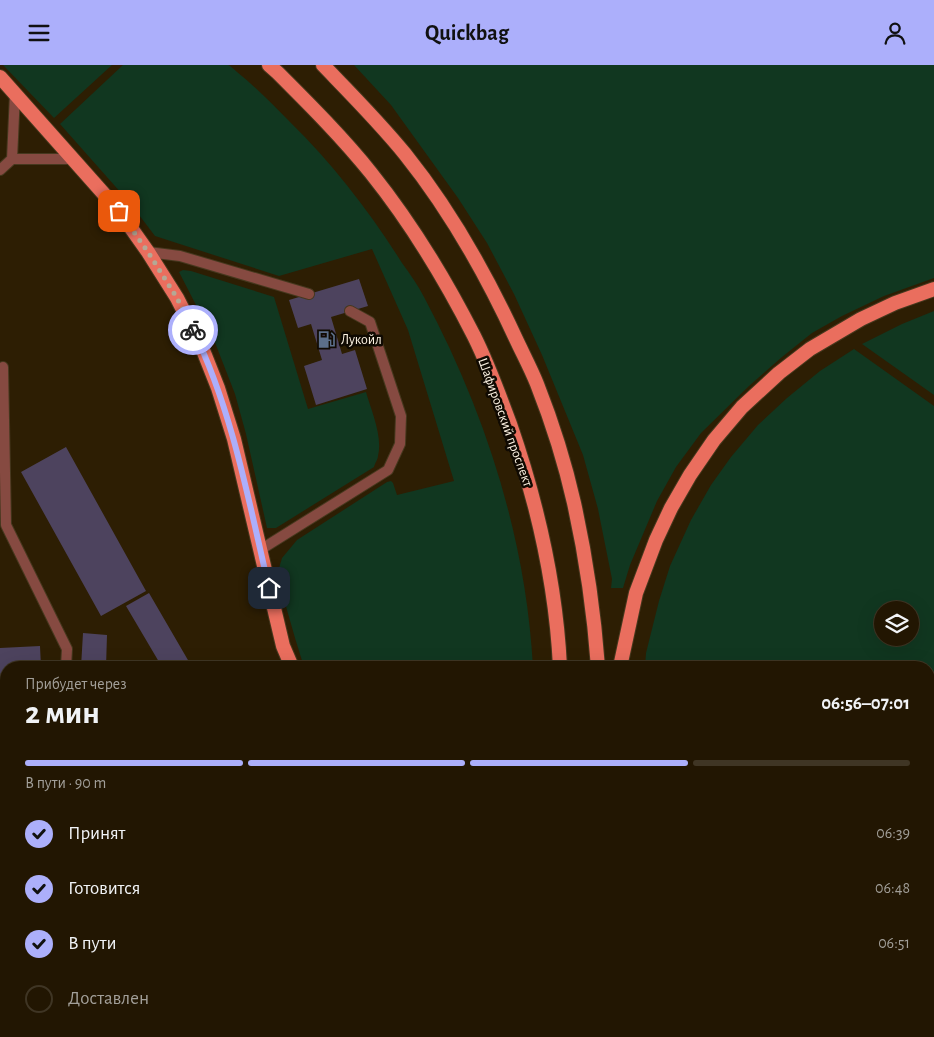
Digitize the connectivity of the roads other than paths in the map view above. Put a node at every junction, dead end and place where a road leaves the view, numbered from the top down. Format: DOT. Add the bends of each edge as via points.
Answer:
graph roads {
  1 [pos="270,65"];
  2 [pos="324,65"];
  3 [pos="0,77"];
  4 [pos="15,94"];
  5 [pos="12,159"];
  6 [pos="72,159"];
  7 [pos="0,170"];
  8 [pos="148,252"];
  9 [pos="934,289"];
  10 [pos="309,294"];
  11 [pos="350,311"];
  12 [pos="2,367"];
  13 [pos="260,550"];
  14 [pos="283,646"];
  15 [pos="66,661"];
  16 [pos="286,661"];
  17 [pos="289,661"];
  18 [pos="560,661"];
  19 [pos="597,661"];
  20 [pos="621,661"];
  1 -- 18 [label="main road, Шафировский проспект" via="371,173 444,280 475,337 520,454 544,541"];
  2 -- 19 [label="main road" via="405,154 438,199 475,257 536,383 574,502 591,591"];
  3 -- 4 [label="main road"];
  4 -- 5 [label="lane"];
  4 -- 6 [label="main road"];
  5 -- 6 [label="lane"];
  5 -- 7 [label="lane"];
  6 -- 8 [label="main road" via="119,211"];
  8 -- 10 [label="lane" via="180,256"];
  8 -- 13 [label="main road" via="177,298 218,388 234,439"];
  9 -- 20 [label="main road" via="861,319 810,349 742,407 714,440 690,475 656,540 636,593"];
  11 -- 13 [label="lane" via="370,322 401,416 400,445 388,469"];
  12 -- 15 [label="lane" via="6,525 67,649"];
  13 -- 14 [label="main road"];
  14 -- 16 [label="street"];
  14 -- 17 [label="main road"];
}
